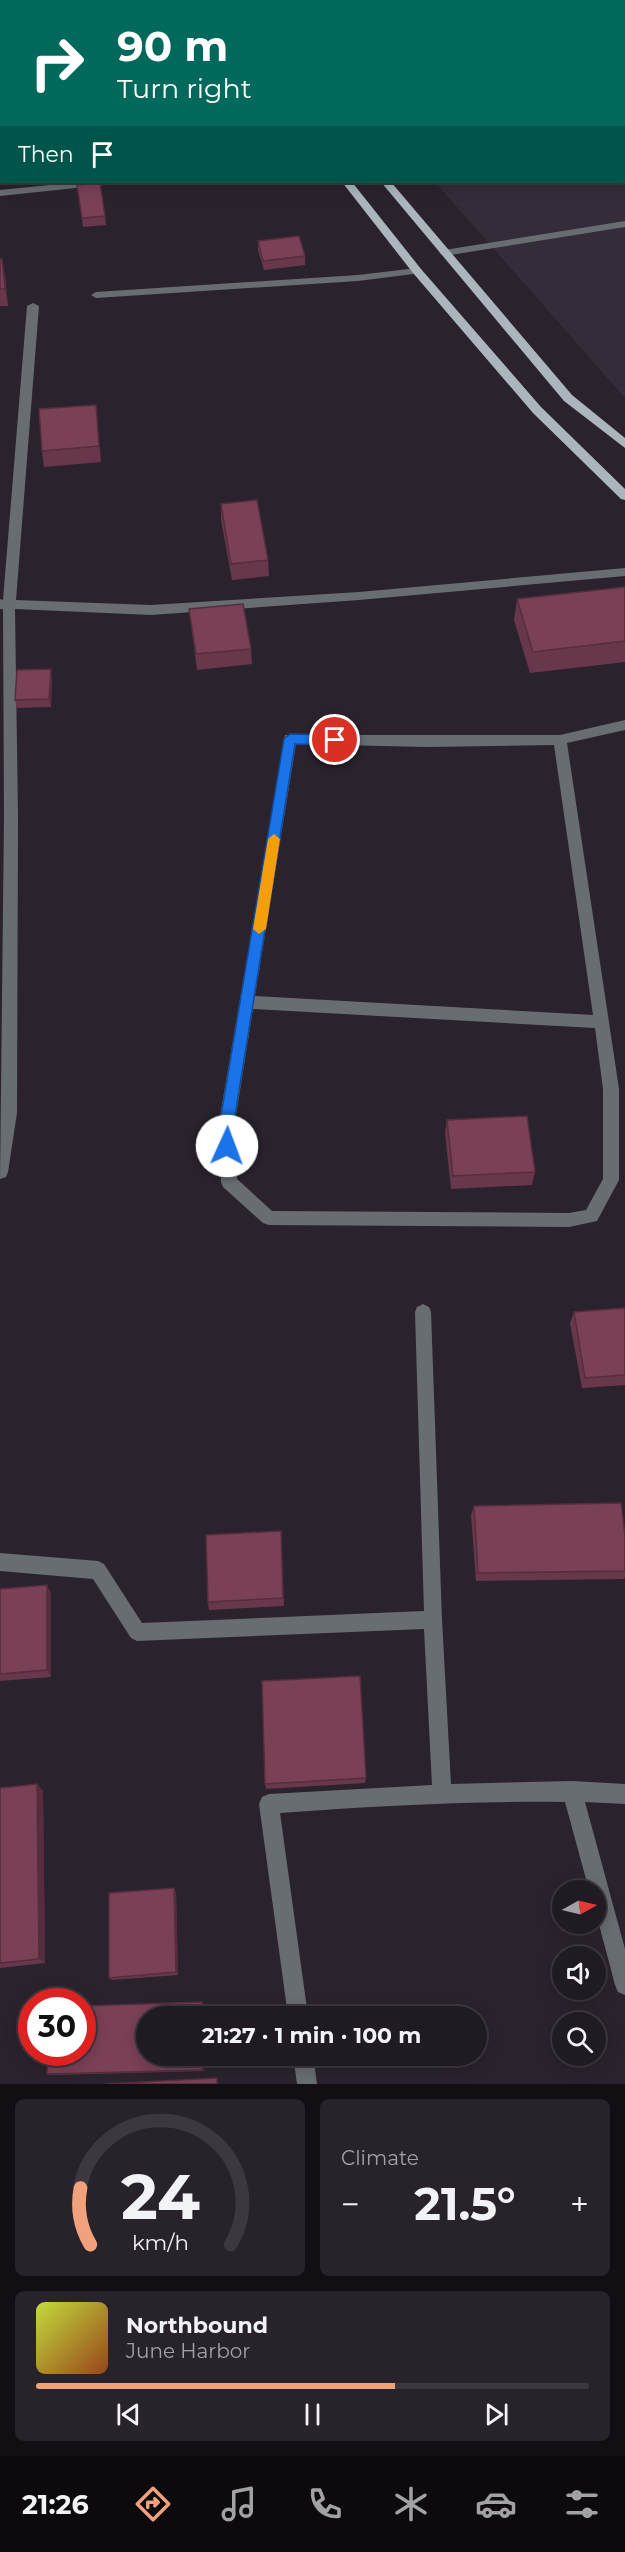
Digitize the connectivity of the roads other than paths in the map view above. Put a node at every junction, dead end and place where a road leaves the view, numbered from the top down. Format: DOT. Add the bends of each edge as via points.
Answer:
graph roads {
  1 [pos="95,183"];
  2 [pos="348,183"];
  3 [pos="387,183"];
  4 [pos="0,193"];
  5 [pos="625,224"];
  6 [pos="444,253"];
  7 [pos="417,271"];
  8 [pos="96,295"];
  9 [pos="33,306"];
  10 [pos="625,444"];
  11 [pos="625,496"];
  12 [pos="625,572"];
  13 [pos="4,604"];
  14 [pos="625,725"];
  15 [pos="560,740"];
  16 [pos="5,891"];
  17 [pos="247,1002"];
  18 [pos="602,1022"];
  19 [pos="5,1113"];
  20 [pos="0,1172"];
  21 [pos="423,1312"];
  22 [pos="0,1562"];
  23 [pos="433,1620"];
  24 [pos="572,1791"];
  25 [pos="442,1793"];
  26 [pos="625,1794"];
  27 [pos="625,1984"];
  28 [pos="297,2006"];
  29 [pos="305,2066"];
  30 [pos="307,2084"];
  1 -- 4 [label="street"];
  2 -- 7 [label="main road"];
  3 -- 6 [label="main road"];
  5 -- 6 [label="street"];
  6 -- 10 [label="main road" via="568,398"];
  7 -- 8 [label="street"];
  7 -- 11 [label="main road" via="537,410"];
  9 -- 13 [label="street"];
  12 -- 13 [label="street" via="151,610"];
  13 -- 16 [label="street"];
  14 -- 15 [label="street"];
  15 -- 17 [label="street" via="290,739"];
  15 -- 18 [label="street"];
  16 -- 19 [label="street"];
  17 -- 18 [label="street"];
  17 -- 18 [label="street" via="226,1128 230,1182 269,1218 546,1220 591,1216 611,1180 611,1089"];
  19 -- 20 [label="street"];
  21 -- 23 [label="street"];
  22 -- 23 [label="street" via="98,1570 137,1632"];
  23 -- 25 [label="street"];
  24 -- 25 [label="street"];
  24 -- 26 [label="street"];
  24 -- 27 [label="street"];
  25 -- 28 [label="street" via="269,1804"];
  29 -- 30 [label="street"];
}
